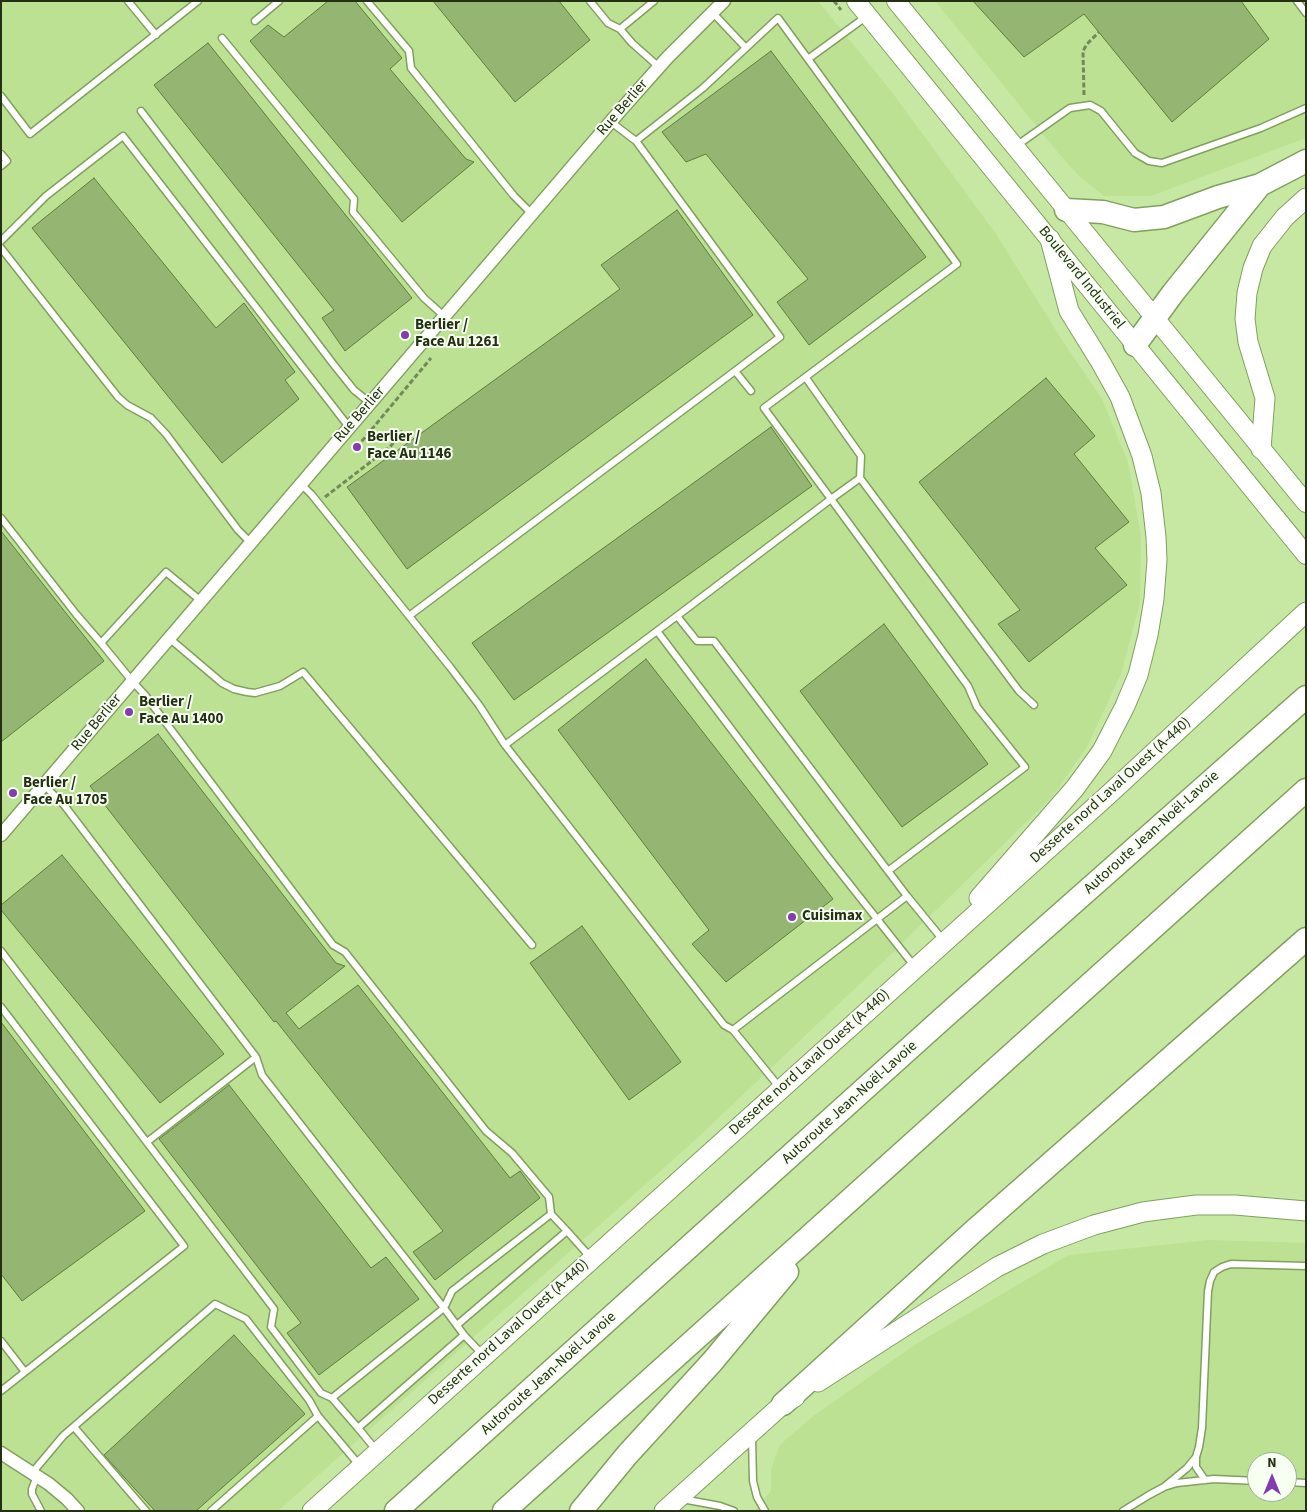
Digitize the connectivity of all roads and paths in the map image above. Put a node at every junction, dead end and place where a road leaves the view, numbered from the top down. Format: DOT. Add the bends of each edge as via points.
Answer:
graph roads {
  1 [pos="128,1"];
  2 [pos="198,1"];
  3 [pos="279,1"];
  4 [pos="367,1"];
  5 [pos="590,1"];
  6 [pos="654,1"];
  7 [pos="724,1"];
  8 [pos="856,1"];
  9 [pos="896,1"];
  10 [pos="1297,1"];
  11 [pos="712,12"];
  12 [pos="1306,13"];
  13 [pos="868,16"];
  14 [pos="255,21"];
  15 [pos="620,29"];
  16 [pos="1099,32"];
  17 [pos="156,35"];
  18 [pos="222,38"];
  19 [pos="746,48"];
  20 [pos="808,59"];
  21 [pos="659,67"];
  22 [pos="1,96"];
  23 [pos="1084,104"];
  24 [pos="1306,108"];
  25 [pos="141,110"];
  26 [pos="611,122"];
  27 [pos="636,141"];
  28 [pos="1015,146"];
  29 [pos="1,154"];
  30 [pos="1306,162"];
  31 [pos="1,166"];
  32 [pos="1260,185"];
  33 [pos="1306,198"];
  34 [pos="1066,210"];
  35 [pos="532,214"];
  36 [pos="1050,239"];
  37 [pos="1,241"];
  38 [pos="1,248"];
  39 [pos="444,316"];
  40 [pos="1155,318"];
  41 [pos="1135,345"];
  42 [pos="431,358"];
  43 [pos="735,372"];
  44 [pos="806,378"];
  45 [pos="751,391"];
  46 [pos="370,403"];
  47 [pos="349,427"];
  48 [pos="403,430"];
  49 [pos="357,447"];
  50 [pos="1261,448"];
  51 [pos="860,478"];
  52 [pos="301,484"];
  53 [pos="327,495"];
  54 [pos="831,498"];
  55 [pos="1306,503"];
  56 [pos="1,518"];
  57 [pos="251,543"];
  58 [pos="1306,555"];
  59 [pos="201,601"];
  60 [pos="1306,612"];
  61 [pos="410,616"];
  62 [pos="676,616"];
  63 [pos="657,631"];
  64 [pos="169,638"];
  65 [pos="101,643"];
  66 [pos="132,681"];
  67 [pos="1306,697"];
  68 [pos="1034,705"];
  69 [pos="505,745"];
  70 [pos="44,785"];
  71 [pos="1306,790"];
  72 [pos="1,835"];
  73 [pos="888,871"];
  74 [pos="907,896"];
  75 [pos="876,919"];
  76 [pos="1306,939"];
  77 [pos="532,945"];
  78 [pos="939,946"];
  79 [pos="1,951"];
  80 [pos="916,968"];
  81 [pos="1,1007"];
  82 [pos="733,1030"];
  83 [pos="256,1057"];
  84 [pos="781,1089"];
  85 [pos="147,1142"];
  86 [pos="1306,1211"];
  87 [pos="835,1213"];
  88 [pos="550,1214"];
  89 [pos="567,1231"];
  90 [pos="592,1259"];
  91 [pos="1306,1266"];
  92 [pos="444,1308"];
  93 [pos="457,1325"];
  94 [pos="464,1335"];
  95 [pos="1,1341"];
  96 [pos="484,1356"];
  97 [pos="25,1372"];
  98 [pos="1,1391"];
  99 [pos="332,1398"];
  100 [pos="783,1404"];
  101 [pos="318,1416"];
  102 [pos="74,1426"];
  103 [pos="358,1428"];
  104 [pos="752,1432"];
  105 [pos="377,1452"];
  106 [pos="1,1453"];
  107 [pos="1196,1457"];
  108 [pos="360,1467"];
  109 [pos="34,1475"];
  110 [pos="1205,1480"];
  111 [pos="1247,1481"];
  112 [pos="1164,1487"];
  113 [pos="679,1498"];
  114 [pos="41,1511"];
  115 [pos="78,1511"];
  116 [pos="146,1511"];
  117 [pos="210,1511"];
  118 [pos="312,1511"];
  119 [pos="396,1511"];
  120 [pos="504,1511"];
  121 [pos="581,1511"];
  122 [pos="664,1511"];
  123 [pos="734,1511"];
  124 [pos="765,1511"];
  125 [pos="1124,1511"];
  1 -- 17 [label="lane"];
  2 -- 17 [label="lane"];
  3 -- 14 [label="lane"];
  4 -- 35 [label="lane" via="409,51 412,68"];
  5 -- 15 [label="lane" via="608,23"];
  6 -- 15 [label="lane"];
  7 -- 11 [label="street, Rue Berlier"];
  8 -- 13 [label="street, Boulevard Industriel"];
  9 -- 28 [label="street, Boulevard Industriel"];
  10 -- 12 [label="lane"];
  11 -- 19 [label="lane"];
  11 -- 21 [label="street, Rue Berlier"];
  13 -- 20 [label="lane"];
  13 -- 36 [label="street, Boulevard Industriel"];
  15 -- 21 [label="lane"];
  16 -- 23 [label="path" via="1083,51"];
  17 -- 22 [label="lane" via="30,134"];
  18 -- 39 [label="lane" via="354,199 353,212 424,298"];
  19 -- 20 [label="lane" via="778,18"];
  19 -- 27 [label="lane" via="703,88"];
  20 -- 44 [label="lane" via="957,264"];
  21 -- 26 [label="street, Rue Berlier"];
  23 -- 24 [label="lane" via="1096,107 1135,153 1155,163 1261,128"];
  23 -- 28 [label="lane" via="1070,108"];
  25 -- 46 [label="lane" via="334,366"];
  26 -- 27 [label="lane"];
  26 -- 35 [label="street, Rue Berlier"];
  27 -- 43 [label="lane" via="780,337"];
  28 -- 34 [label="street, Boulevard Industriel"];
  29 -- 31 [label="lane" via="7,161"];
  30 -- 32 [label="highway"];
  32 -- 34 [label="highway" via="1164,218 1149,220"];
  32 -- 40 [label="highway"];
  33 -- 50 [label="main road" via="1284,217 1262,246 1247,293 1245,319 1248,342 1265,398"];
  34 -- 40 [label="street, Boulevard Industriel"];
  35 -- 39 [label="street, Rue Berlier"];
  36 -- 41 [label="street, Boulevard Industriel"];
  36 -- 78 [label="main road" via="1069,312 1120,397 1142,456 1156,536 1152,618 1132,691 1102,751 1068,797"];
  37 -- 47 [label="lane" via="46,196 123,136"];
  38 -- 57 [label="lane" via="118,397 151,418 166,434"];
  39 -- 46 [label="street, Rue Berlier"];
  40 -- 41 [label="highway"];
  40 -- 50 [label="street, Boulevard Industriel"];
  41 -- 58 [label="street, Boulevard Industriel"];
  42 -- 49 [label="path"];
  43 -- 45 [label="lane"];
  43 -- 61 [label="lane"];
  44 -- 51 [label="lane" via="861,456"];
  44 -- 54 [label="lane" via="764,408"];
  46 -- 47 [label="street, Rue Berlier"];
  47 -- 52 [label="street, Rue Berlier"];
  48 -- 53 [label="path" via="390,448"];
  50 -- 55 [label="street, Boulevard Industriel"];
  51 -- 54 [label="lane"];
  51 -- 68 [label="lane" via="1018,691"];
  52 -- 57 [label="street, Rue Berlier"];
  52 -- 61 [label="lane"];
  54 -- 62 [label="lane"];
  54 -- 73 [label="lane" via="968,686 977,707 1025,767"];
  56 -- 65 [label="lane"];
  57 -- 59 [label="street, Rue Berlier"];
  59 -- 64 [label="street, Rue Berlier"];
  59 -- 65 [label="lane" via="166,572"];
  60 -- 78 [label="main road, Desserte nord Laval Ouest (A-440)"];
  61 -- 69 [label="lane" via="479,705"];
  62 -- 63 [label="lane"];
  62 -- 73 [label="lane" via="697,641 714,641"];
  63 -- 69 [label="lane"];
  63 -- 75 [label="lane"];
  64 -- 66 [label="street, Rue Berlier"];
  64 -- 77 [label="lane" via="222,683 234,689 259,692 280,686 303,672"];
  65 -- 66 [label="lane"];
  66 -- 70 [label="street, Rue Berlier"];
  66 -- 88 [label="lane" via="332,945 345,952 486,1131 512,1153 548,1196"];
  67 -- 119 [label="highway, Autoroute Jean-Noël-Lavoie" via="942,1019"];
  69 -- 82 [label="lane" via="724,1025"];
  70 -- 72 [label="street, Rue Berlier"];
  70 -- 83 [label="lane" via="64,805"];
  71 -- 87 [label="highway"];
  73 -- 74 [label="lane"];
  74 -- 75 [label="lane"];
  74 -- 78 [label="lane"];
  75 -- 80 [label="lane"];
  75 -- 82 [label="lane"];
  76 -- 100 [label="highway"];
  78 -- 80 [label="main road, Desserte nord Laval Ouest (A-440)"];
  79 -- 85 [label="lane"];
  80 -- 84 [label="main road, Desserte nord Laval Ouest (A-440)"];
  81 -- 97 [label="lane" via="184,1246"];
  82 -- 84 [label="lane"];
  83 -- 85 [label="lane"];
  83 -- 92 [label="lane" via="262,1075"];
  84 -- 90 [label="main road, Desserte nord Laval Ouest (A-440)"];
  85 -- 99 [label="lane" via="274,1309 271,1327 321,1393"];
  86 -- 100 [label="main road" via="1196,1205 1119,1218 1068,1234 997,1267"];
  87 -- 120 [label="highway"];
  87 -- 121 [label="highway" via="712,1362"];
  88 -- 89 [label="lane"];
  88 -- 92 [label="lane" via="452,1291"];
  89 -- 90 [label="lane"];
  89 -- 93 [label="lane"];
  90 -- 96 [label="main road, Desserte nord Laval Ouest (A-440)"];
  91 -- 107 [label="lane" via="1231,1264 1214,1272 1208,1291 1202,1428"];
  92 -- 93 [label="lane"];
  92 -- 99 [label="lane"];
  93 -- 94 [label="lane"];
  94 -- 96 [label="lane"];
  94 -- 103 [label="lane"];
  95 -- 97 [label="lane"];
  96 -- 105 [label="main road, Desserte nord Laval Ouest (A-440)"];
  97 -- 98 [label="lane"];
  99 -- 103 [label="lane"];
  100 -- 104 [label="main road"];
  101 -- 102 [label="lane" via="246,1319 215,1304"];
  101 -- 108 [label="lane"];
  101 -- 117 [label="lane"];
  102 -- 109 [label="lane" via="55,1444"];
  102 -- 116 [label="lane"];
  103 -- 105 [label="lane"];
  104 -- 113 [label="main road"];
  104 -- 124 [label="lane" via="753,1481"];
  105 -- 108 [label="main road, Desserte nord Laval Ouest (A-440)"];
  106 -- 109 [label="street"];
  107 -- 110 [label="lane" via="1196,1467"];
  107 -- 112 [label="lane"];
  108 -- 118 [label="main road, Desserte nord Laval Ouest (A-440)"];
  109 -- 114 [label="lane" via="32,1494"];
  109 -- 115 [label="street"];
  110 -- 111 [label="lane"];
  110 -- 112 [label="lane"];
  112 -- 125 [label="lane"];
  113 -- 122 [label="main road"];
  113 -- 123 [label="lane"];
}
